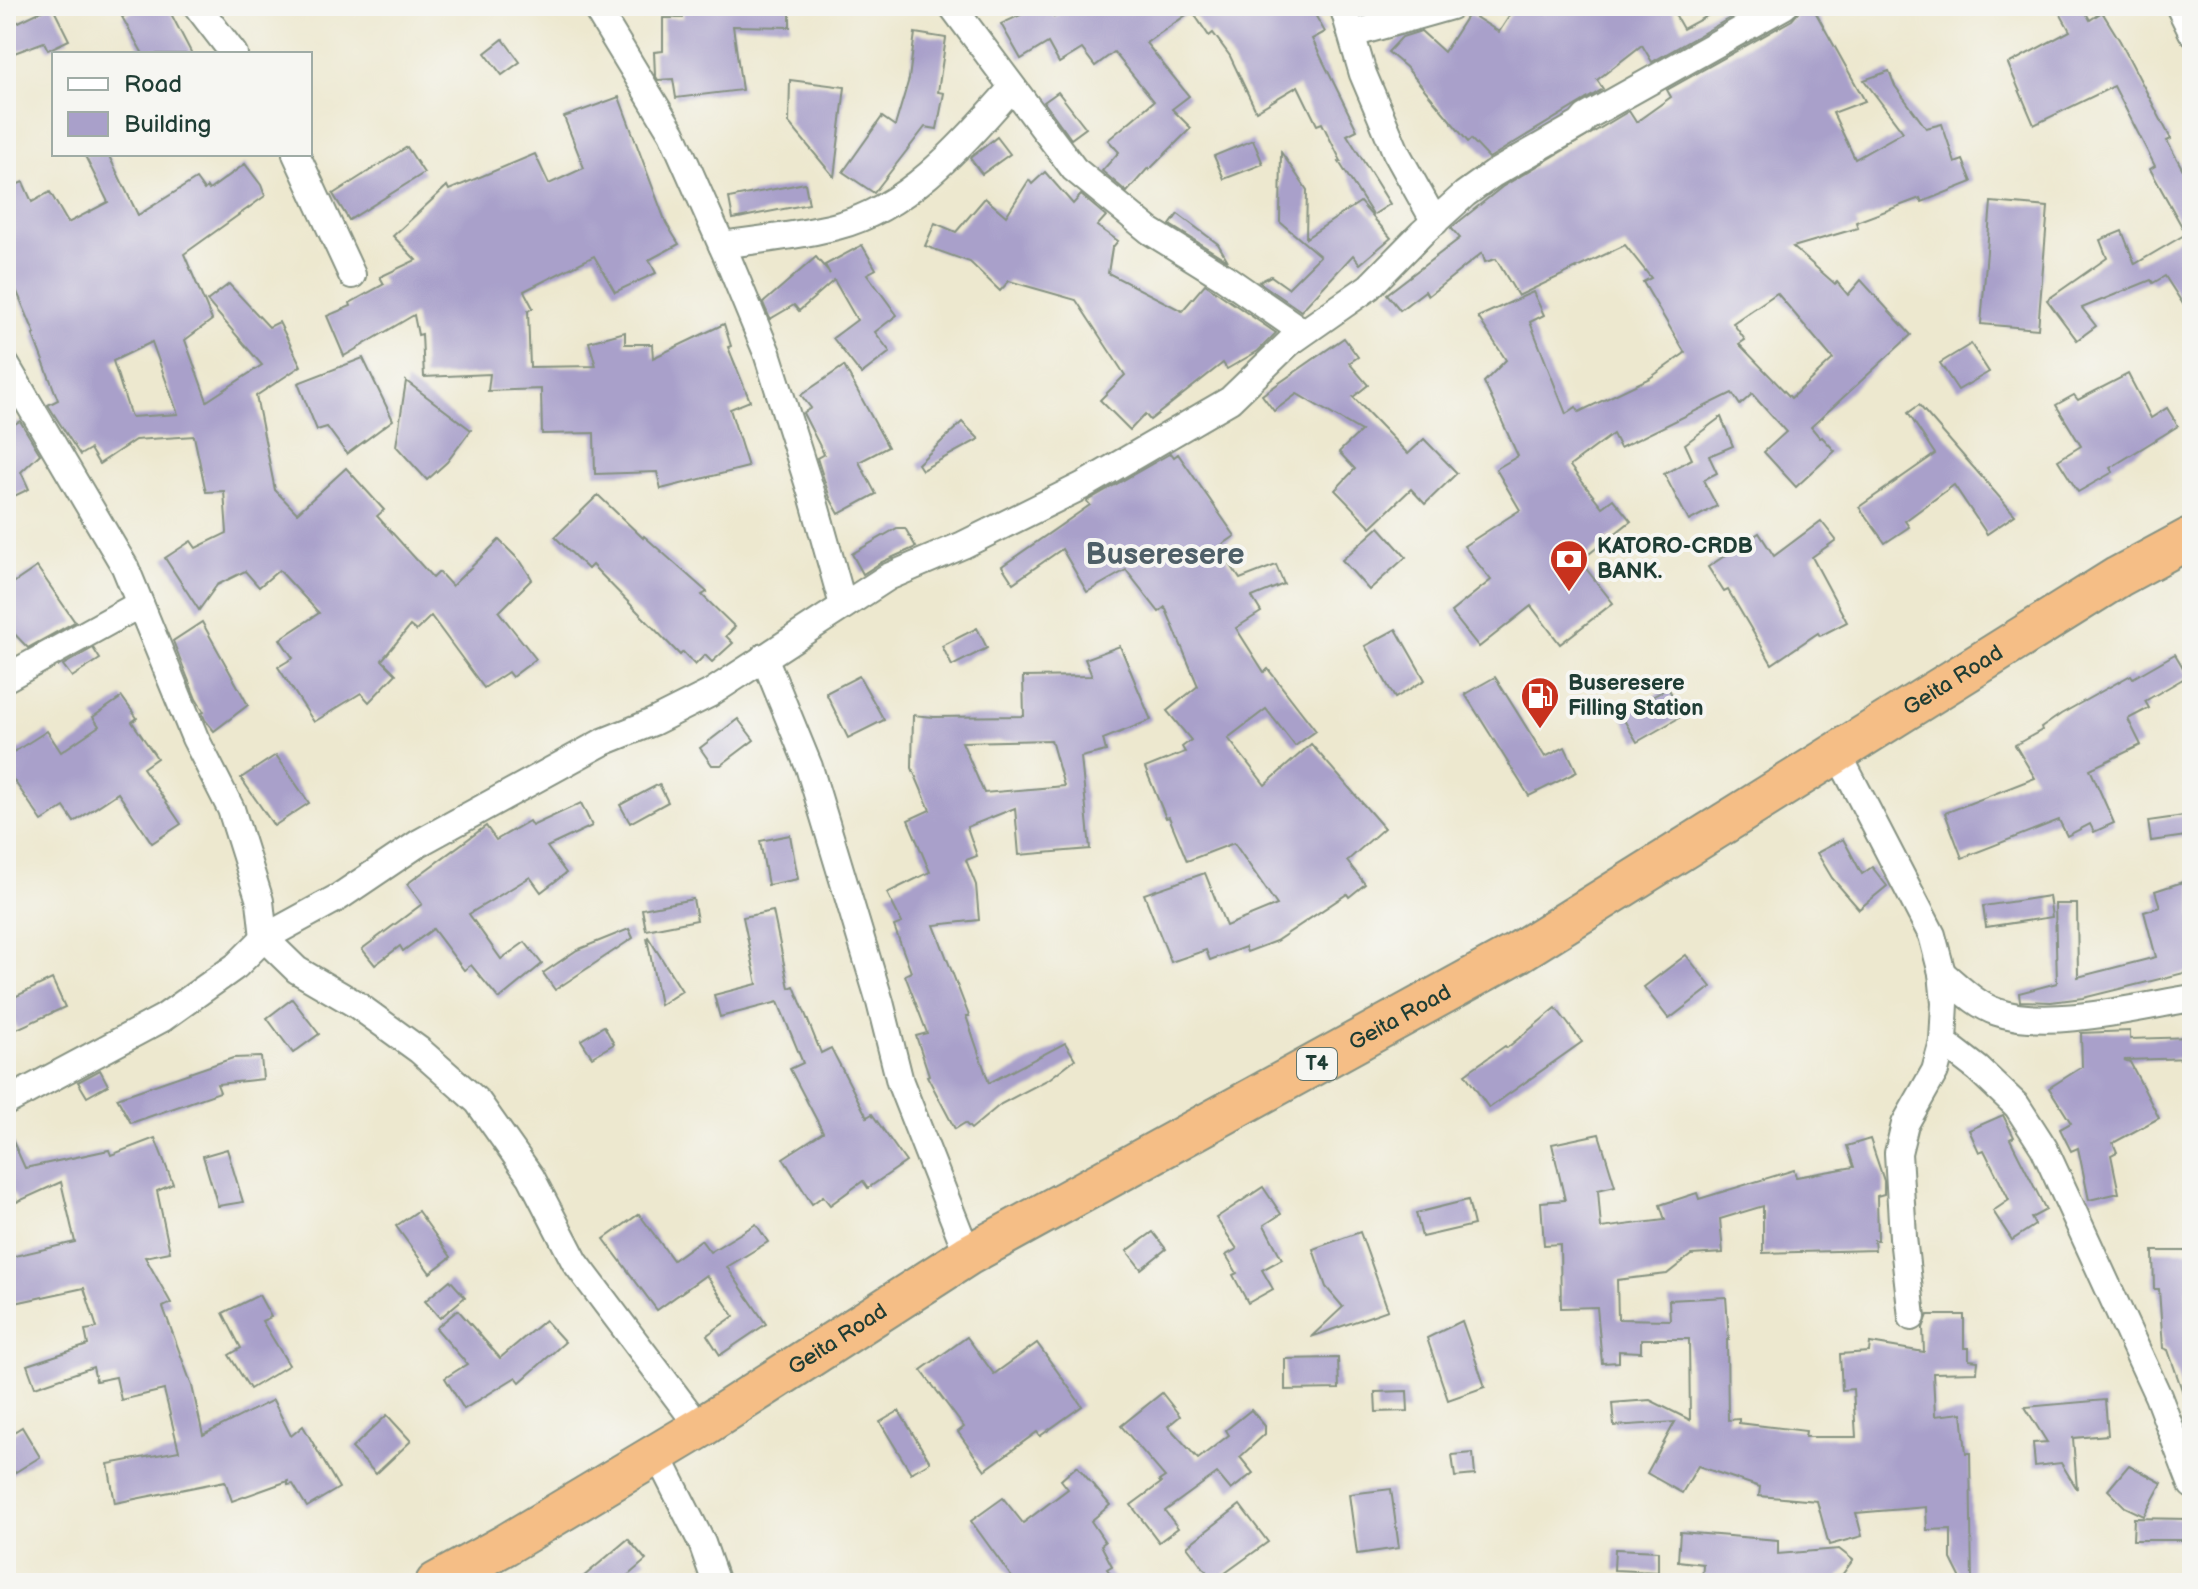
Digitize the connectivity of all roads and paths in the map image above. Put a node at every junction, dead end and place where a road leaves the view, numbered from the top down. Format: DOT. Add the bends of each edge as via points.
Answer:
graph roads {
  1 [pos="197,6"];
  2 [pos="595,6"];
  3 [pos="952,6"];
  4 [pos="1343,6"];
  5 [pos="1451,6"];
  6 [pos="1784,6"];
  7 [pos="2179,6"];
  8 [pos="2192,32"];
  9 [pos="1352,34"];
  10 [pos="232,52"];
  11 [pos="1012,88"];
  12 [pos="297,156"];
  13 [pos="1435,222"];
  14 [pos="722,245"];
  15 [pos="352,275"];
  16 [pos="1303,332"];
  17 [pos="6,365"];
  18 [pos="2192,537"];
  19 [pos="140,604"];
  20 [pos="843,605"];
  21 [pos="764,657"];
  22 [pos="6,678"];
  23 [pos="1837,752"];
  24 [pos="264,938"];
  25 [pos="1942,973"];
  26 [pos="2192,998"];
  27 [pos="1943,1042"];
  28 [pos="6,1102"];
  29 [pos="968,1255"];
  30 [pos="1912,1317"];
  31 [pos="700,1428"];
  32 [pos="657,1454"];
  33 [pos="2192,1485"];
  34 [pos="436,1583"];
  35 [pos="716,1583"];
  1 -- 10 [label="street"];
  2 -- 14 [label="street" via="672,133"];
  3 -- 11 [label="street"];
  4 -- 9 [label="street"];
  5 -- 9 [label="street"];
  6 -- 13 [label="street" via="1493,174"];
  7 -- 8 [label="street"];
  9 -- 13 [label="street" via="1396,152"];
  11 -- 14 [label="street" via="954,153 899,199 839,226"];
  11 -- 16 [label="street" via="1074,169 1150,231"];
  12 -- 15 [label="street"];
  13 -- 16 [label="street" via="1369,287"];
  14 -- 20 [label="street" via="767,353"];
  16 -- 20 [label="street" via="1230,400 1082,486 888,577"];
  17 -- 19 [label="street" via="125,567"];
  18 -- 23 [label="highway, Geita Road / T4" via="2118,577"];
  19 -- 22 [label="street"];
  19 -- 24 [label="street" via="195,738 231,809 260,901"];
  20 -- 21 [label="street"];
  21 -- 24 [label="street" via="709,694 603,742 419,843 339,897"];
  21 -- 29 [label="street" via="809,767 900,1082"];
  23 -- 25 [label="street" via="1932,935"];
  23 -- 29 [label="highway, Geita Road / T4" via="1517,953"];
  24 -- 28 [label="street" via="236,966 163,1018"];
  24 -- 31 [label="street" via="297,970 419,1050 478,1102 531,1177 575,1262"];
  25 -- 26 [label="street" via="1996,1012 2026,1018 2070,1018"];
  25 -- 27 [label="street"];
  27 -- 30 [label="street" via="1935,1071 1905,1124 1898,1153"];
  27 -- 33 [label="street" via="2017,1106 2044,1148 2158,1396"];
  29 -- 31 [label="highway, Geita Road / T4"];
  31 -- 32 [label="highway, Geita Road / T4"];
  32 -- 34 [label="highway, Geita Road / T4"];
  32 -- 35 [label="street"];
}
